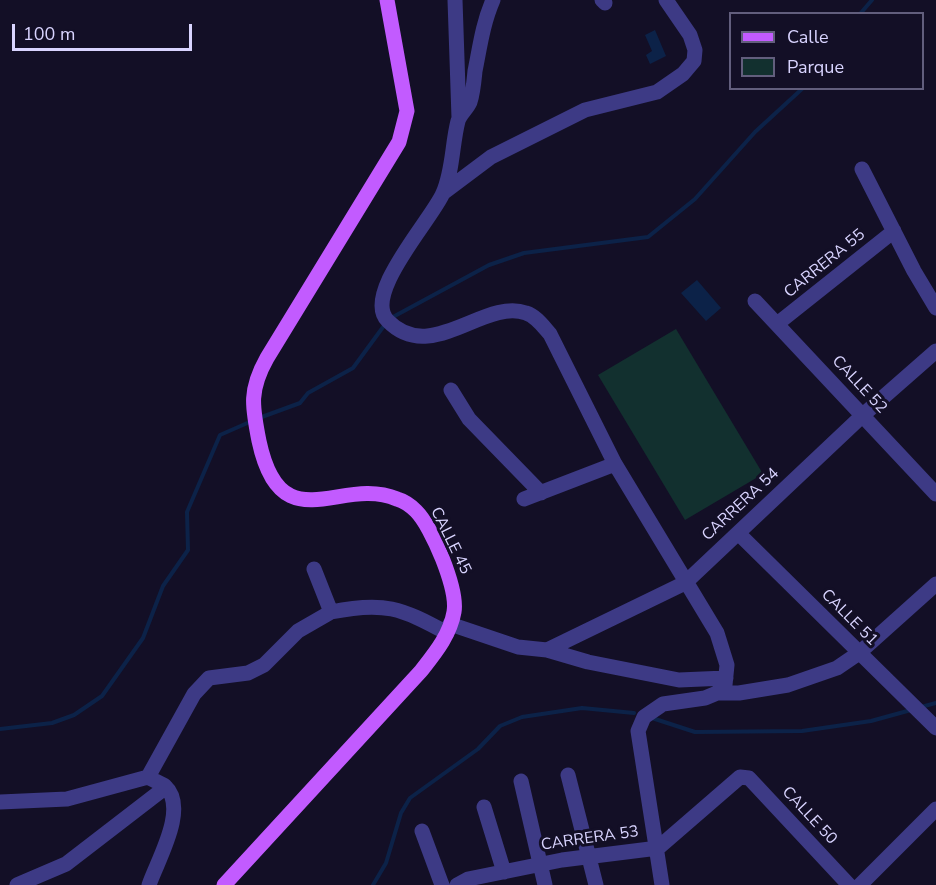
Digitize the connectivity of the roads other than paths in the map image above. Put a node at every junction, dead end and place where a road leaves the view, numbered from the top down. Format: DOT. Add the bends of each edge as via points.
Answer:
graph roads {
  1 [pos="387,0"];
  2 [pos="455,0"];
  3 [pos="493,0"];
  4 [pos="666,0"];
  5 [pos="459,118"];
  6 [pos="862,169"];
  7 [pos="443,193"];
  8 [pos="894,231"];
  9 [pos="755,302"];
  10 [pos="936,308"];
  11 [pos="777,324"];
  12 [pos="936,351"];
  13 [pos="451,390"];
  14 [pos="863,415"];
  15 [pos="615,464"];
  16 [pos="541,493"];
  17 [pos="936,494"];
  18 [pos="524,499"];
  19 [pos="738,533"];
  20 [pos="314,569"];
  21 [pos="685,583"];
  22 [pos="936,584"];
  23 [pos="332,612"];
  24 [pos="449,628"];
  25 [pos="547,650"];
  26 [pos="859,653"];
  27 [pos="726,678"];
  28 [pos="717,693"];
  29 [pos="936,728"];
  30 [pos="567,775"];
  31 [pos="148,777"];
  32 [pos="740,777"];
  33 [pos="521,781"];
  34 [pos="166,787"];
  35 [pos="0,802"];
  36 [pos="484,807"];
  37 [pos="936,809"];
  38 [pos="422,831"];
  39 [pos="658,848"];
  40 [pos="586,857"];
  41 [pos="539,865"];
  42 [pos="504,872"];
  43 [pos="466,883"];
  44 [pos="17,885"];
  45 [pos="149,885"];
  46 [pos="224,885"];
  47 [pos="442,885"];
  48 [pos="545,885"];
  49 [pos="596,885"];
  50 [pos="662,885"];
  51 [pos="849,885"];
  52 [pos="860,885"];
  1 -- 24 [label="main road, CALLE 45" via="407,111 399,142 267,358 252,397 267,472 288,494 322,500 384,495 417,511 455,595"];
  2 -- 5 [label="street"];
  3 -- 5 [label="street" via="483,23 470,103"];
  4 -- 7 [label="street" via="690,35 695,50 694,61 683,74 657,92 585,110 491,157"];
  5 -- 7 [label="street"];
  6 -- 8 [label="street"];
  7 -- 15 [label="street" via="397,263 385,289 383,314 387,321 406,333 428,336 451,332 500,313 528,313 550,334"];
  8 -- 10 [label="street"];
  8 -- 11 [label="street, CARRERA 55"];
  9 -- 11 [label="street, CALLE 52"];
  11 -- 14 [label="street, CALLE 52"];
  12 -- 14 [label="street, CARRERA 54"];
  13 -- 16 [label="street" via="469,419"];
  14 -- 17 [label="street, CALLE 52"];
  14 -- 19 [label="street, CARRERA 54"];
  15 -- 16 [label="street"];
  15 -- 21 [label="street"];
  16 -- 18 [label="street"];
  19 -- 21 [label="street, CARRERA 54"];
  19 -- 26 [label="street, CALLE 51"];
  20 -- 23 [label="street"];
  21 -- 25 [label="street, CARRERA 54"];
  21 -- 27 [label="street" via="717,633 727,665"];
  22 -- 26 [label="street"];
  23 -- 24 [label="street" via="368,605 407,611"];
  23 -- 31 [label="street" via="298,631 264,665 248,673 209,678 194,694"];
  24 -- 25 [label="street" via="518,647"];
  24 -- 46 [label="main road, CALLE 45" via="421,671"];
  25 -- 27 [label="street" via="679,680"];
  26 -- 28 [label="street" via="837,668 805,681"];
  26 -- 29 [label="street, CALLE 51"];
  27 -- 28 [label="street"];
  28 -- 39 [label="street" via="663,704 644,717 638,731"];
  30 -- 40 [label="street"];
  31 -- 34 [label="street"];
  31 -- 35 [label="street" via="67,799"];
  32 -- 39 [label="street, CARRERA 53"];
  32 -- 51 [label="street, CALLE 50" via="749,778"];
  33 -- 41 [label="street"];
  34 -- 44 [label="street" via="66,864"];
  34 -- 45 [label="street" via="174,805 172,829"];
  36 -- 42 [label="street"];
  37 -- 52 [label="street"];
  38 -- 47 [label="street"];
  39 -- 40 [label="street, CARRERA 53"];
  39 -- 50 [label="street"];
  40 -- 41 [label="street, CARRERA 53"];
  40 -- 49 [label="street"];
  41 -- 42 [label="street, CARRERA 53"];
  41 -- 48 [label="street"];
  42 -- 43 [label="street, CARRERA 53"];
}
